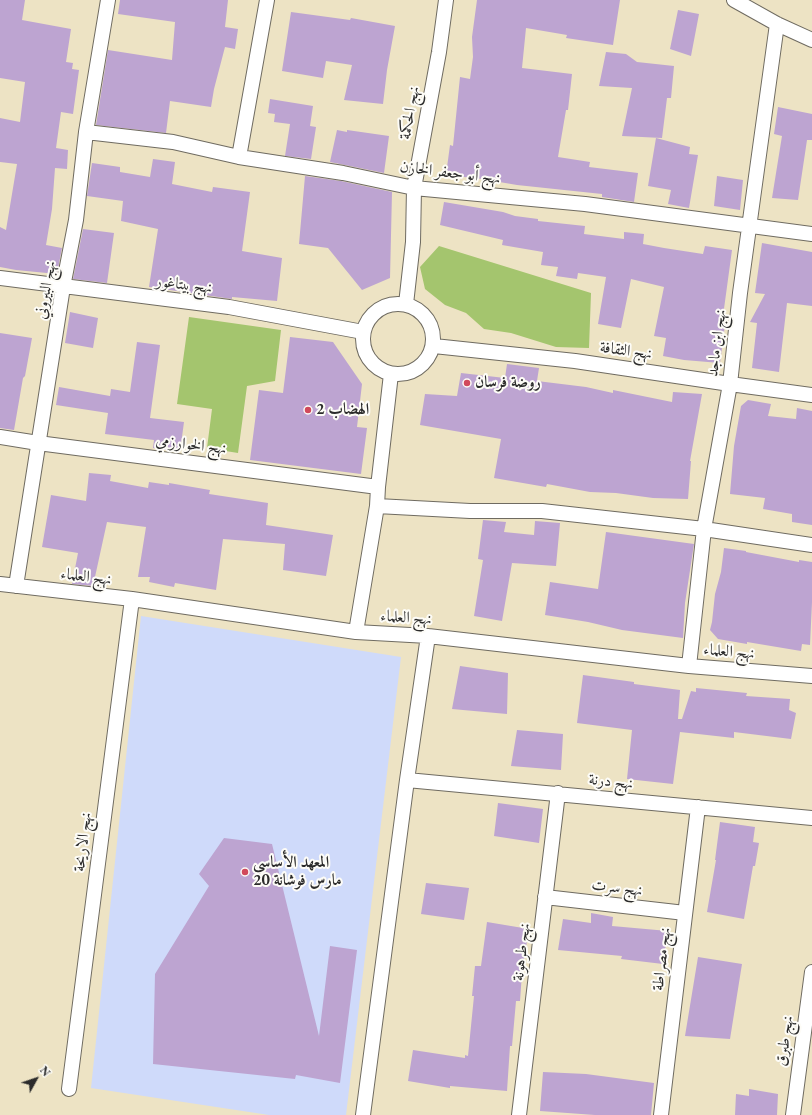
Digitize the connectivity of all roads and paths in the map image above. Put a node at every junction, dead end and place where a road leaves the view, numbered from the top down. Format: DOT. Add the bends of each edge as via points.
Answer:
graph roads {
  1 [pos="108,0"];
  2 [pos="267,0"];
  3 [pos="446,0"];
  4 [pos="734,0"];
  5 [pos="778,24"];
  6 [pos="812,40"];
  7 [pos="86,132"];
  8 [pos="240,156"];
  9 [pos="414,188"];
  10 [pos="750,226"];
  11 [pos="812,234"];
  12 [pos="0,278"];
  13 [pos="63,286"];
  14 [pos="406,304"];
  15 [pos="363,332"];
  16 [pos="434,346"];
  17 [pos="391,374"];
  18 [pos="730,384"];
  19 [pos="812,395"];
  20 [pos="0,437"];
  21 [pos="38,443"];
  22 [pos="378,487"];
  23 [pos="378,506"];
  24 [pos="704,530"];
  25 [pos="812,545"];
  26 [pos="16,586"];
  27 [pos="0,587"];
  28 [pos="132,599"];
  29 [pos="356,632"];
  30 [pos="428,636"];
  31 [pos="689,666"];
  32 [pos="812,676"];
  33 [pos="407,780"];
  34 [pos="558,793"];
  35 [pos="698,807"];
  36 [pos="812,818"];
  37 [pos="546,897"];
  38 [pos="685,913"];
  39 [pos="812,972"];
  40 [pos="68,1089"];
  41 [pos="363,1115"];
  42 [pos="519,1115"];
  43 [pos="661,1115"];
  44 [pos="793,1115"];
  1 -- 7 [label="street, نهج البيروني"];
  2 -- 8 [label="street"];
  3 -- 9 [label="street, نهج الحكمة"];
  4 -- 5 [label="street"];
  5 -- 6 [label="street"];
  5 -- 10 [label="street, نهج ابن ماجد"];
  7 -- 8 [label="street, نهج أبو جعفر الخازن" via="173,142"];
  7 -- 13 [label="street, نهج البيروني" via="76,220"];
  8 -- 9 [label="street, نهج أبو جعفر الخازن"];
  9 -- 10 [label="street, نهج أبو جعفر الخازن" via="585,204"];
  9 -- 14 [label="street, نهج الحكمة" via="413,242"];
  10 -- 11 [label="street, نهج أبو جعفر الخازن"];
  10 -- 18 [label="street, نهج ابن ماجد"];
  12 -- 13 [label="street, نهج بيتاغور"];
  13 -- 15 [label="street, نهج بيتاغور" via="229,308"];
  13 -- 21 [label="street, نهج البيروني"];
  14 -- 15 [label="street" via="392,304 379,309 369,319"];
  14 -- 16 [label="street" via="419,310 429,320 434,333"];
  15 -- 17 [label="street" via="363,346 368,359 378,369"];
  16 -- 17 [label="street" via="428,360 418,369 405,374"];
  16 -- 18 [label="street, نهج الثقافة" via="575,361"];
  17 -- 22 [label="street"];
  18 -- 19 [label="street, نهج الثقافة"];
  18 -- 24 [label="street, نهج ابن ماجد"];
  20 -- 21 [label="street, نهج الخوارزمي"];
  21 -- 22 [label="street, نهج الخوارزمي"];
  21 -- 26 [label="street, نهج البيروني"];
  22 -- 23 [label="street"];
  23 -- 24 [label="street" via="470,511 542,511"];
  23 -- 29 [label="street"];
  24 -- 25 [label="street"];
  24 -- 31 [label="street, نهج ابن ماجد"];
  26 -- 27 [label="street, نهج العلماء"];
  26 -- 28 [label="street, نهج العلماء"];
  28 -- 29 [label="street, نهج العلماء"];
  28 -- 40 [label="street, نهج الاريحة"];
  29 -- 30 [label="street, نهج العلماء"];
  30 -- 31 [label="street, نهج العلماء"];
  30 -- 33 [label="street"];
  31 -- 32 [label="street, نهج العلماء"];
  33 -- 34 [label="street, نهج درنة"];
  33 -- 41 [label="street"];
  34 -- 35 [label="street, نهج درنة"];
  34 -- 37 [label="street, نهج طرهونة"];
  35 -- 36 [label="street, نهج درنة"];
  35 -- 38 [label="street, نهج مصراطة"];
  37 -- 38 [label="street, نهج سرت"];
  37 -- 42 [label="street, نهج طرهونة"];
  38 -- 43 [label="street, نهج مصراطة"];
  39 -- 44 [label="street, نهج طبرق"];
}
